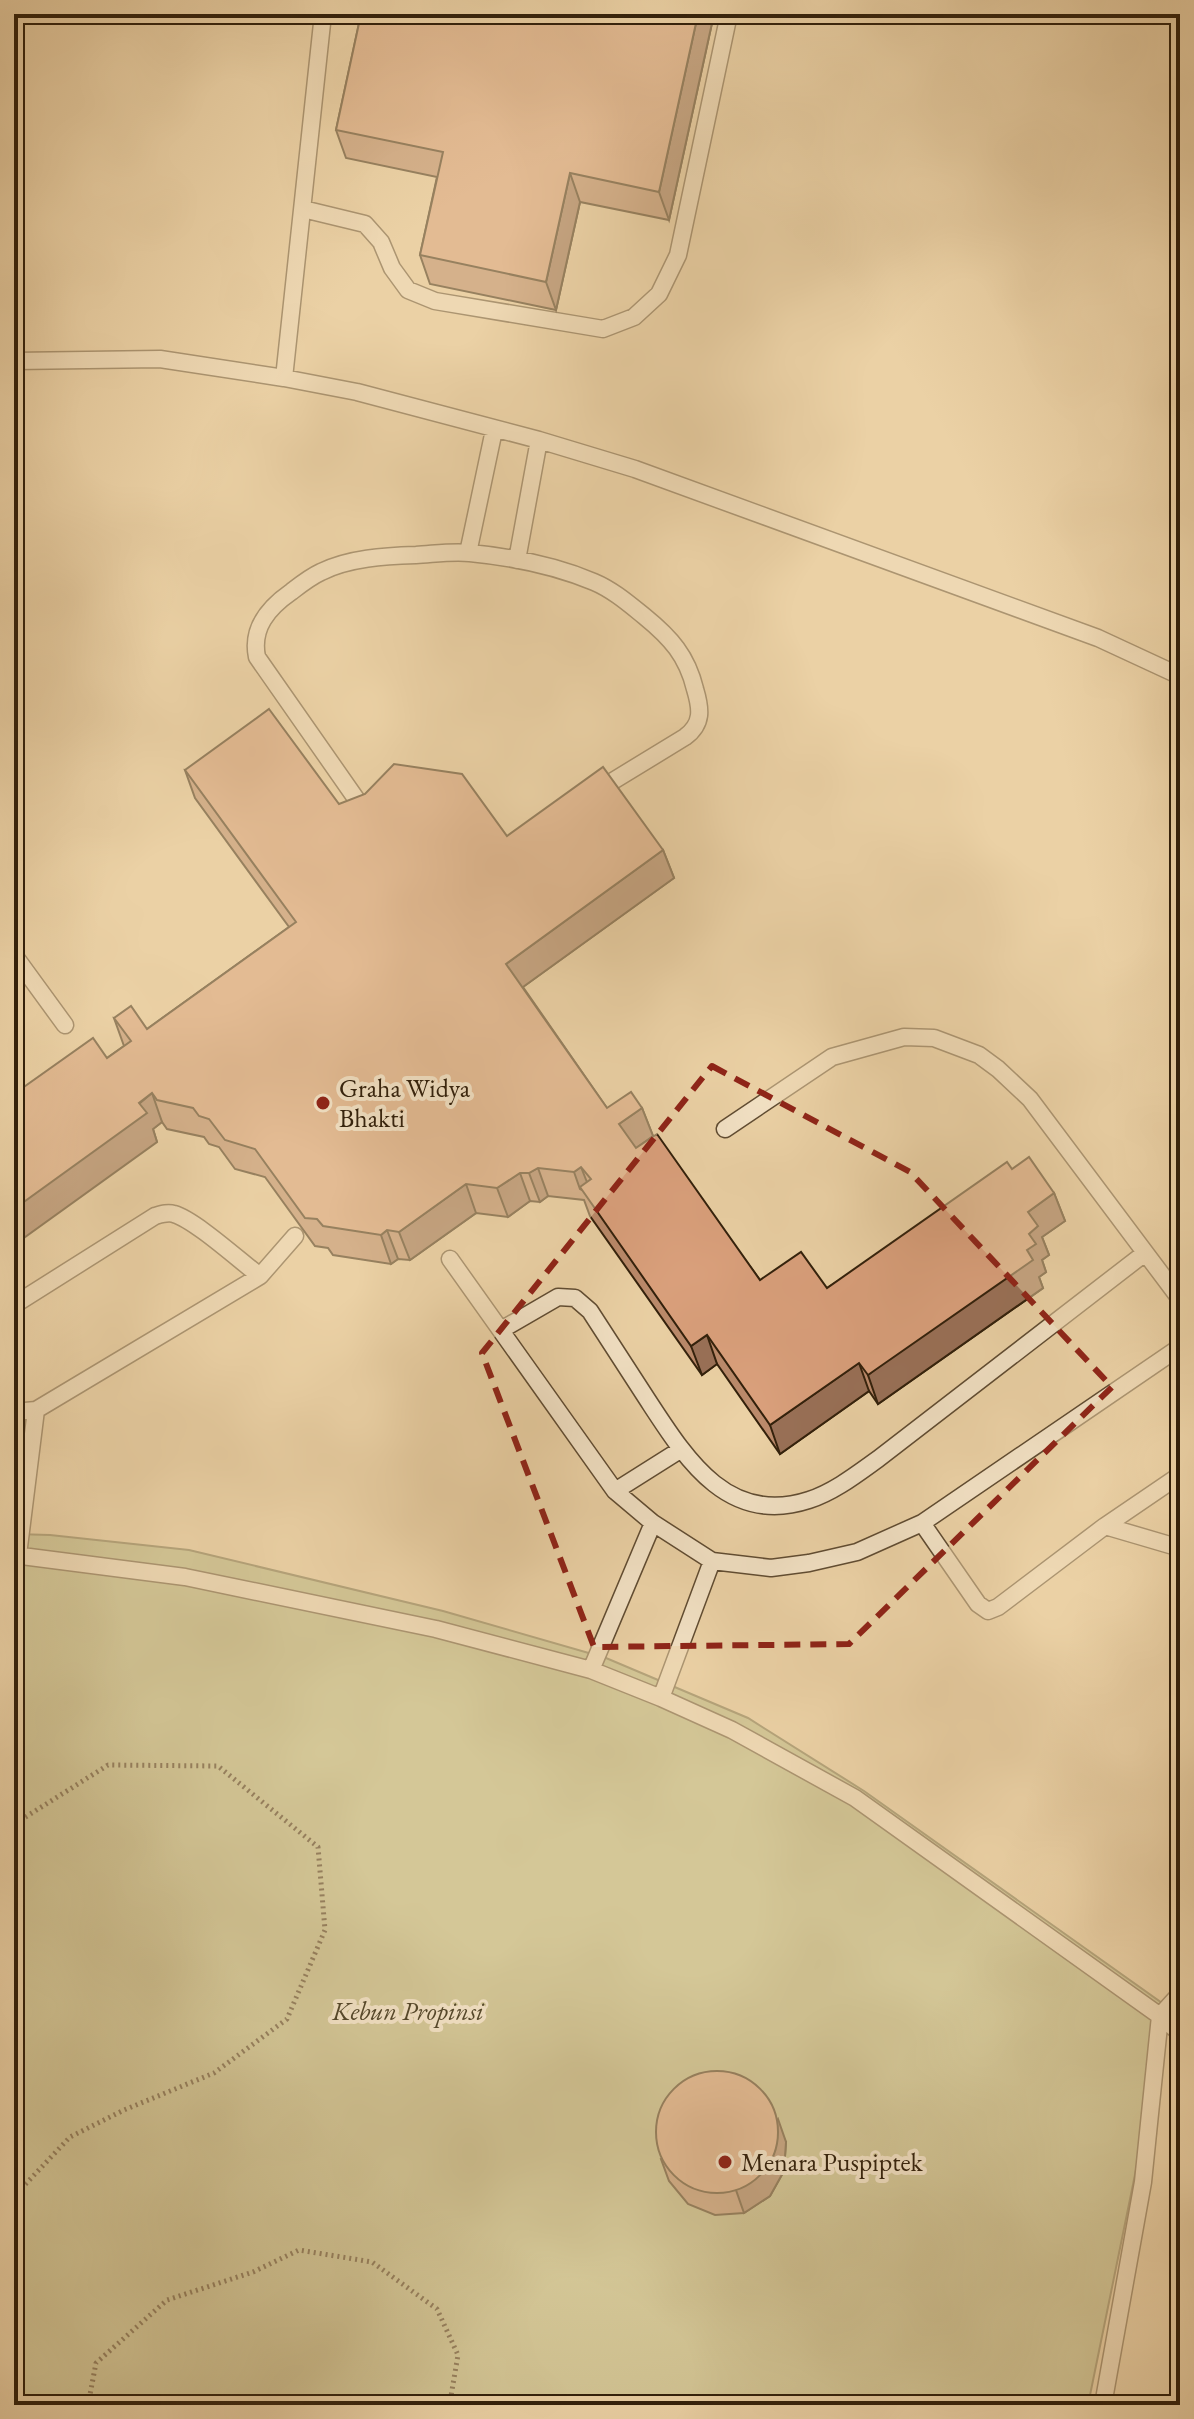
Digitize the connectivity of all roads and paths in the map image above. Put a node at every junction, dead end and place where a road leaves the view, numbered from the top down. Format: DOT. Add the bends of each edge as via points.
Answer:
graph roads {
  1 [pos="323,14"];
  2 [pos="729,14"];
  3 [pos="303,209"];
  4 [pos="14,361"];
  5 [pos="284,378"];
  6 [pos="494,430"];
  7 [pos="539,440"];
  8 [pos="468,553"];
  9 [pos="517,560"];
  10 [pos="1180,676"];
  11 [pos="577,804"];
  12 [pos="376,822"];
  13 [pos="14,955"];
  14 [pos="65,1025"];
  15 [pos="725,1129"];
  16 [pos="295,1236"];
  17 [pos="1145,1253"];
  18 [pos="450,1259"];
  19 [pos="260,1276"];
  20 [pos="1180,1299"];
  21 [pos="14,1305"];
  22 [pos="501,1330"];
  23 [pos="1180,1347"];
  24 [pos="36,1410"];
  25 [pos="14,1412"];
  26 [pos="680,1450"];
  27 [pos="1180,1475"];
  28 [pos="615,1491"];
  29 [pos="653,1523"];
  30 [pos="922,1523"];
  31 [pos="1105,1526"];
  32 [pos="1180,1548"];
  33 [pos="16,1555"];
  34 [pos="712,1561"];
  35 [pos="591,1670"];
  36 [pos="661,1698"];
  37 [pos="14,1831"];
  38 [pos="1180,1994"];
  39 [pos="1160,2016"];
  40 [pos="1180,2033"];
  41 [pos="14,2200"];
  42 [pos="88,2405"];
  43 [pos="447,2405"];
  44 [pos="1103,2405"];
  1 -- 3 [label="lane"];
  2 -- 3 [label="lane" via="678,255 659,294 634,317 603,329 435,301 408,290 365,224"];
  3 -- 5 [label="lane"];
  4 -- 5 [label="lane" via="160,359"];
  5 -- 6 [label="lane"];
  6 -- 7 [label="lane"];
  6 -- 8 [label="lane"];
  7 -- 9 [label="lane"];
  7 -- 10 [label="lane" via="635,469 1098,638"];
  8 -- 9 [label="lane"];
  8 -- 12 [label="lane" via="396,555 320,572 282,598 258,628 257,657"];
  9 -- 11 [label="lane" via="597,583 660,629 692,674 700,707 694,731"];
  13 -- 14 [label="lane"];
  15 -- 17 [label="lane" via="832,1057 904,1037 934,1038 979,1055 1030,1099"];
  16 -- 19 [label="lane"];
  17 -- 20 [label="lane"];
  17 -- 26 [label="lane" via="878,1459 809,1500 779,1505 731,1496 706,1479"];
  18 -- 22 [label="lane"];
  19 -- 21 [label="lane" via="190,1222 166,1213"];
  19 -- 24 [label="lane"];
  22 -- 26 [label="lane" via="558,1297 575,1298 590,1311"];
  22 -- 28 [label="lane"];
  23 -- 30 [label="lane"];
  24 -- 25 [label="lane"];
  24 -- 33 [label="lane"];
  26 -- 28 [label="lane"];
  27 -- 31 [label="lane"];
  28 -- 29 [label="lane"];
  29 -- 34 [label="lane"];
  29 -- 35 [label="lane"];
  30 -- 31 [label="lane" via="988,1611"];
  30 -- 34 [label="lane" via="857,1552 809,1563 771,1568"];
  31 -- 32 [label="lane"];
  33 -- 35 [label="lane" via="185,1577 436,1629"];
  34 -- 36 [label="lane"];
  35 -- 36 [label="lane"];
  36 -- 39 [label="lane" via="732,1730 855,1798"];
  37 -- 41 [label="path" via="24,1818 108,1765 218,1766 318,1847 325,1930 287,2019 214,2073 70,2137"];
  38 -- 39 [label="lane"];
  39 -- 40 [label="lane"];
  39 -- 44 [label="lane" via="1143,2182"];
  42 -- 43 [label="path" via="96,2363 167,2300 253,2272 299,2250 372,2262 437,2309 458,2355"];
}
